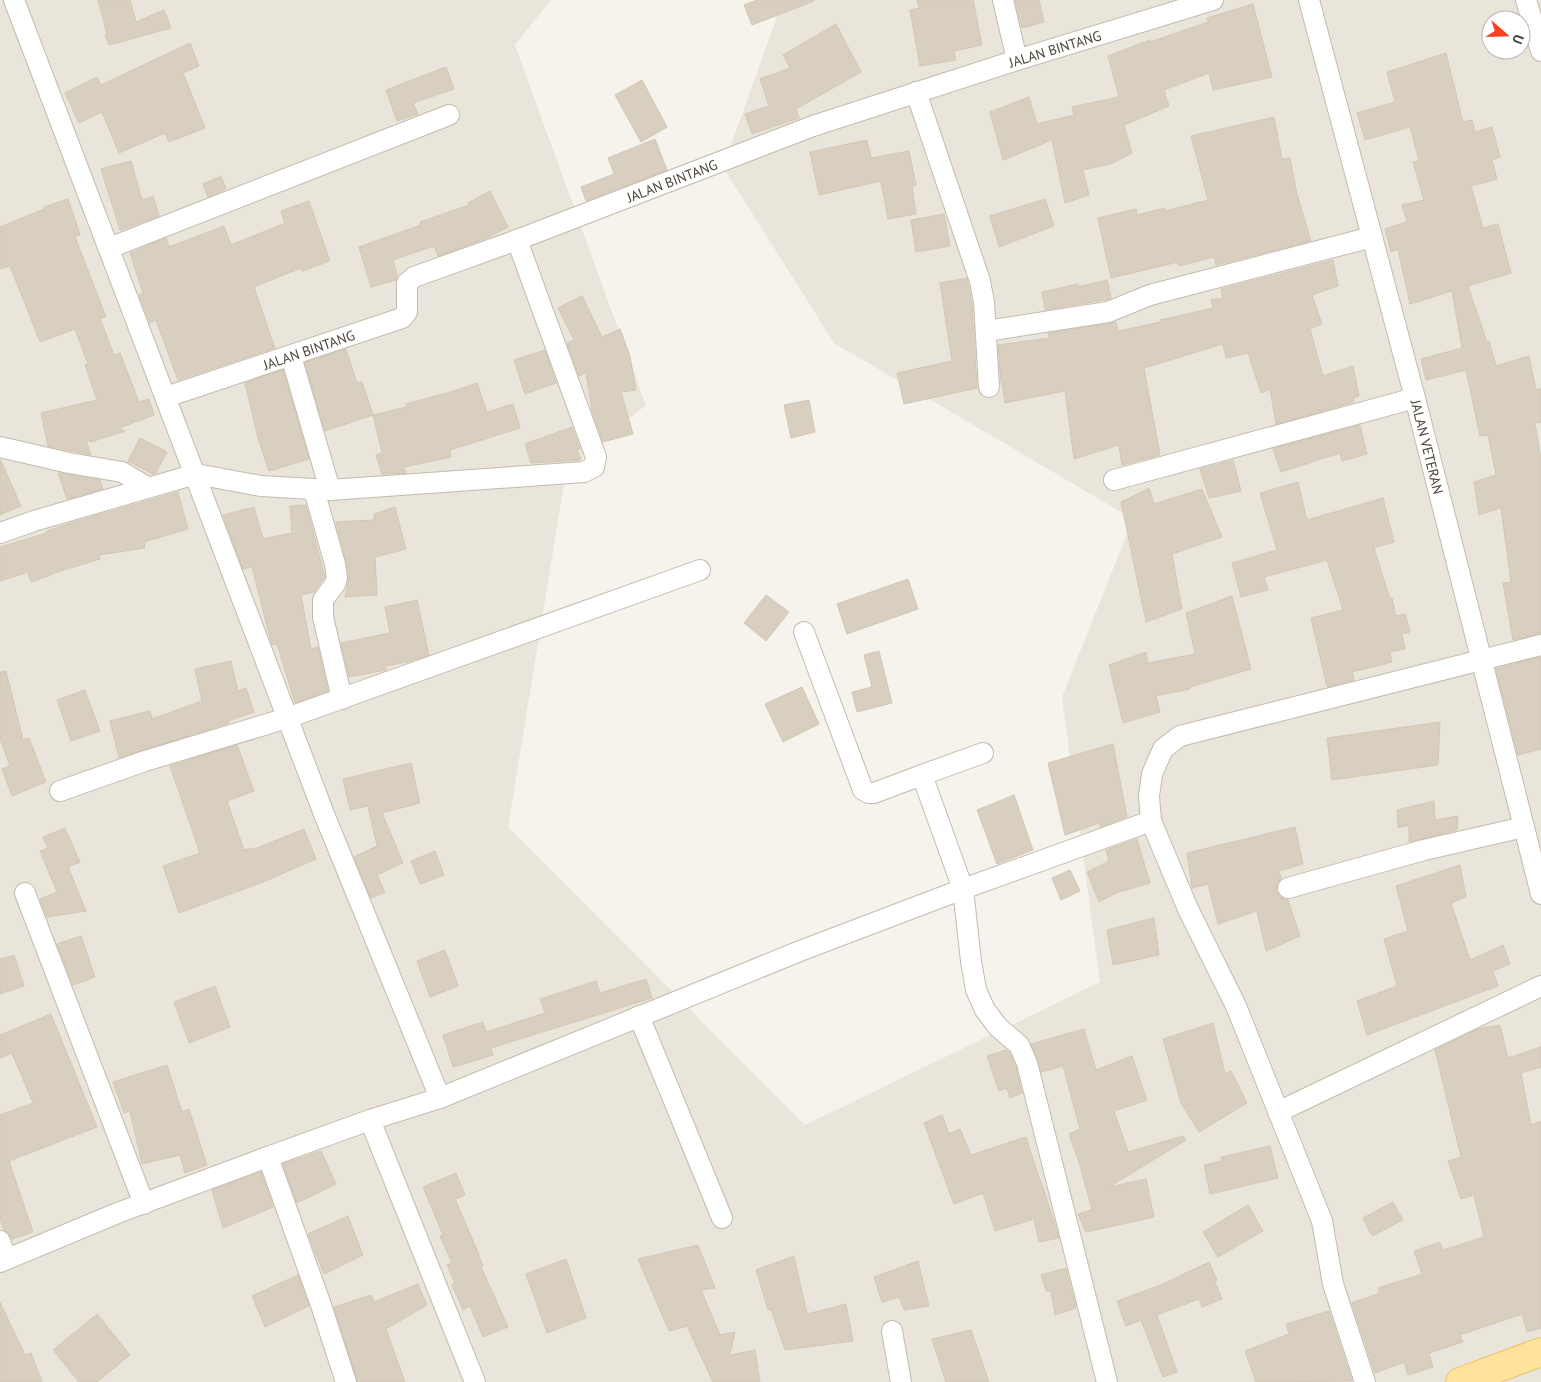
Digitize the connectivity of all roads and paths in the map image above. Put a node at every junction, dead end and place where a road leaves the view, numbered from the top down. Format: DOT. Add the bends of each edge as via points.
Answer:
graph roads {
  1 [pos="14,0"];
  2 [pos="1002,0"];
  3 [pos="1213,0"];
  4 [pos="1309,0"];
  5 [pos="1526,0"];
  6 [pos="1541,51"];
  7 [pos="1017,60"];
  8 [pos="916,92"];
  9 [pos="449,115"];
  10 [pos="1372,237"];
  11 [pos="518,240"];
  12 [pos="109,248"];
  13 [pos="986,331"];
  14 [pos="292,356"];
  15 [pos="989,387"];
  16 [pos="166,397"];
  17 [pos="1415,398"];
  18 [pos="0,448"];
  19 [pos="196,474"];
  20 [pos="1114,480"];
  21 [pos="147,487"];
  22 [pos="322,490"];
  23 [pos="0,533"];
  24 [pos="700,570"];
  25 [pos="804,632"];
  26 [pos="1541,645"];
  27 [pos="1483,661"];
  28 [pos="342,699"];
  29 [pos="287,718"];
  30 [pos="984,753"];
  31 [pos="922,775"];
  32 [pos="60,791"];
  33 [pos="1151,822"];
  34 [pos="1524,827"];
  35 [pos="1288,888"];
  36 [pos="963,889"];
  37 [pos="25,894"];
  38 [pos="1541,894"];
  39 [pos="1541,986"];
  40 [pos="640,1016"];
  41 [pos="440,1098"];
  42 [pos="1278,1112"];
  43 [pos="370,1120"];
  44 [pos="268,1157"];
  45 [pos="144,1204"];
  46 [pos="722,1218"];
  47 [pos="2,1254"];
  48 [pos="892,1331"];
  49 [pos="1541,1352"];
  50 [pos="346,1382"];
  51 [pos="475,1382"];
  52 [pos="901,1382"];
  53 [pos="1107,1382"];
  54 [pos="1365,1382"];
  55 [pos="1460,1382"];
  1 -- 12 [label="street"];
  2 -- 7 [label="street"];
  3 -- 7 [label="street, JALAN BINTANG"];
  4 -- 10 [label="street, JALAN VETERAN"];
  5 -- 6 [label="street"];
  7 -- 8 [label="street, JALAN BINTANG"];
  8 -- 11 [label="street, JALAN BINTANG" via="812,126"];
  8 -- 13 [label="street" via="980,281"];
  9 -- 12 [label="street"];
  10 -- 13 [label="street" via="1150,295 1108,312"];
  10 -- 17 [label="street, JALAN VETERAN"];
  11 -- 14 [label="street, JALAN BINTANG" via="410,280 406,289 407,312 402,318"];
  11 -- 22 [label="street" via="596,457 594,467 584,472"];
  12 -- 16 [label="street"];
  13 -- 15 [label="street"];
  14 -- 16 [label="street, JALAN BINTANG"];
  14 -- 22 [label="street"];
  16 -- 19 [label="street"];
  17 -- 20 [label="street"];
  17 -- 27 [label="street, JALAN VETERAN"];
  18 -- 21 [label="street" via="122,472"];
  19 -- 21 [label="street"];
  19 -- 22 [label="street" via="245,484"];
  19 -- 29 [label="street"];
  21 -- 23 [label="street"];
  22 -- 28 [label="street" via="337,578 323,600 323,617"];
  24 -- 28 [label="street"];
  25 -- 31 [label="street" via="864,790 874,793"];
  26 -- 27 [label="street"];
  27 -- 33 [label="street" via="1180,736 1163,749 1152,774 1149,796"];
  27 -- 34 [label="street, JALAN VETERAN"];
  28 -- 29 [label="street"];
  29 -- 32 [label="street"];
  29 -- 41 [label="street"];
  30 -- 31 [label="street"];
  31 -- 36 [label="street"];
  33 -- 36 [label="street"];
  33 -- 42 [label="street" via="1188,909 1236,1006"];
  34 -- 35 [label="street" via="1424,850"];
  34 -- 38 [label="street, JALAN VETERAN"];
  36 -- 40 [label="street"];
  36 -- 53 [label="street" via="976,990 985,1010 1024,1054"];
  37 -- 45 [label="street"];
  39 -- 42 [label="street"];
  40 -- 41 [label="street"];
  40 -- 46 [label="street"];
  41 -- 43 [label="street"];
  42 -- 54 [label="street" via="1322,1221 1333,1284"];
  43 -- 44 [label="street"];
  43 -- 51 [label="street"];
  44 -- 45 [label="street"];
  44 -- 50 [label="street"];
  45 -- 47 [label="street"];
  48 -- 52 [label="street"];
  49 -- 55 [label="main road"];
}
